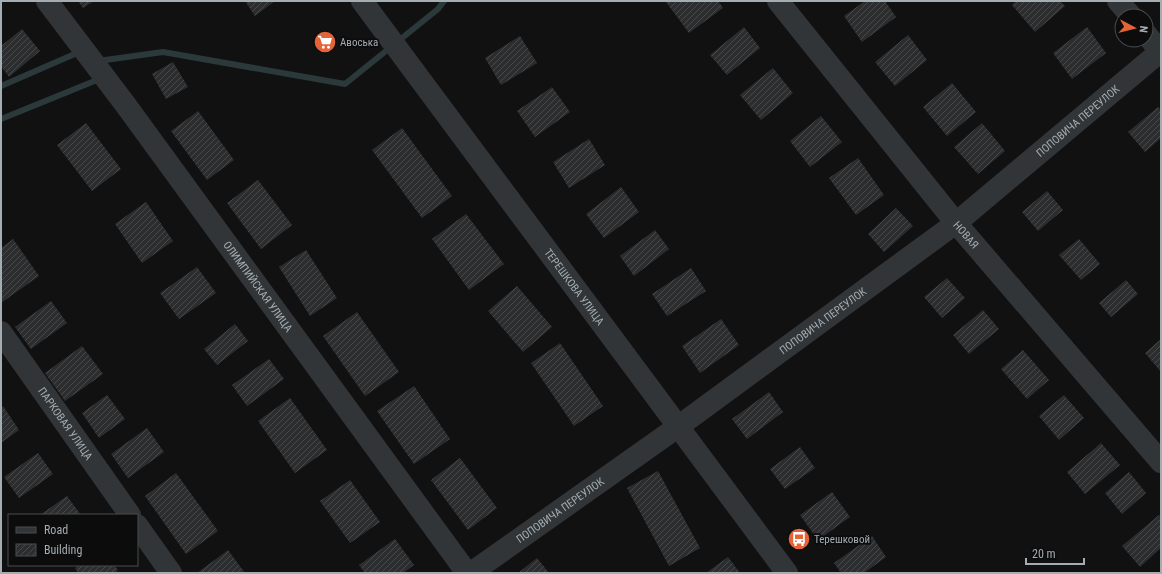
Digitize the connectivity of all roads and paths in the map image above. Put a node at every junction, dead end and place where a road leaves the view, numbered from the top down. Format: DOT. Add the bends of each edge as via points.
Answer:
graph roads {
  1 [pos="47,1"];
  2 [pos="362,1"];
  3 [pos="778,1"];
  4 [pos="1154,44"];
  5 [pos="1161,52"];
  6 [pos="956,223"];
  7 [pos="1,332"];
  8 [pos="679,426"];
  9 [pos="1161,462"];
  10 [pos="129,514"];
  11 [pos="138,526"];
  12 [pos="171,573"];
  13 [pos="467,573"];
  14 [pos="471,573"];
  15 [pos="787,573"];
  1 -- 13 [label="street, ОЛИМПИЙСКАЯ УЛИЦА"];
  2 -- 8 [label="street, ТЕРЕШКОВА УЛИЦА"];
  3 -- 6 [label="street, НОВАЯ"];
  4 -- 5 [label="street"];
  5 -- 6 [label="street, ПОПОВИЧА ПЕРЕУЛОК"];
  6 -- 8 [label="street, ПОПОВИЧА ПЕРЕУЛОК"];
  6 -- 9 [label="street, НОВАЯ"];
  7 -- 10 [label="street, ПАРКОВАЯ УЛИЦА"];
  8 -- 14 [label="street, ПОПОВИЧА ПЕРЕУЛОК"];
  8 -- 15 [label="street, ТЕРЕШКОВА УЛИЦА"];
  11 -- 12 [label="street"];
}
